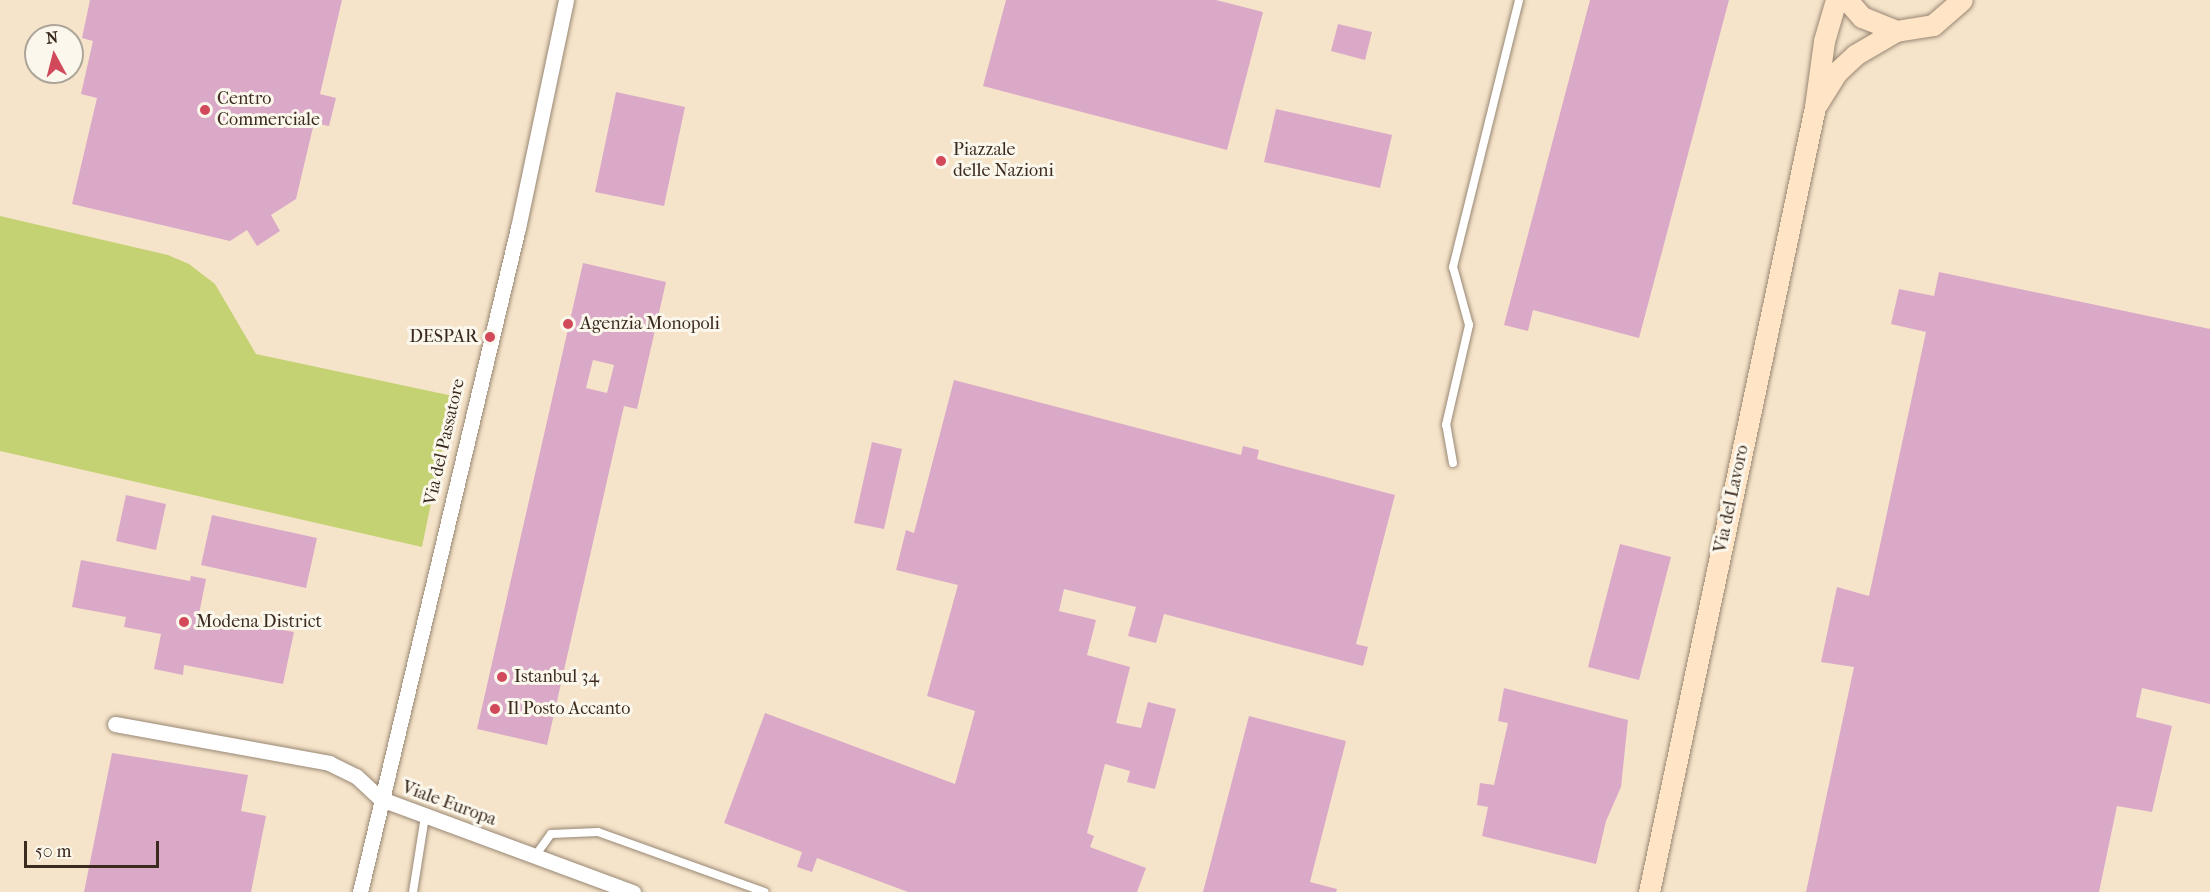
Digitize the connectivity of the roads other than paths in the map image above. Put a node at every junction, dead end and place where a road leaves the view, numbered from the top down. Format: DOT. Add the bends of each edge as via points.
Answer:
graph roads {
  1 [pos="566,0"];
  2 [pos="1519,0"];
  3 [pos="1836,0"];
  4 [pos="1847,0"];
  5 [pos="1962,0"];
  6 [pos="1896,31"];
  7 [pos="1815,107"];
  8 [pos="1453,463"];
  9 [pos="115,724"];
  10 [pos="381,799"];
  11 [pos="425,816"];
  12 [pos="536,856"];
  13 [pos="360,892"];
  14 [pos="413,892"];
  15 [pos="633,892"];
  16 [pos="765,892"];
  17 [pos="1649,892"];
  1 -- 10 [label="street, Via del Passatore" via="518,228"];
  2 -- 8 [label="lane" via="1453,267 1469,325 1446,424"];
  3 -- 7 [label="main road, Via del Lavoro" via="1824,41"];
  4 -- 6 [label="main road" via="1862,17"];
  5 -- 6 [label="main road, Via del Lavoro" via="1933,25"];
  6 -- 7 [label="main road, Via del Lavoro" via="1855,55 1837,72"];
  7 -- 17 [label="main road, Via del Lavoro"];
  9 -- 10 [label="street, Viale Europa" via="318,760 357,776"];
  10 -- 11 [label="street, Viale Europa"];
  10 -- 13 [label="street, Via del Passatore"];
  11 -- 12 [label="street, Viale Europa"];
  11 -- 14 [label="lane"];
  12 -- 15 [label="street, Viale Europa"];
  12 -- 16 [label="lane" via="551,834 598,832"];
}
